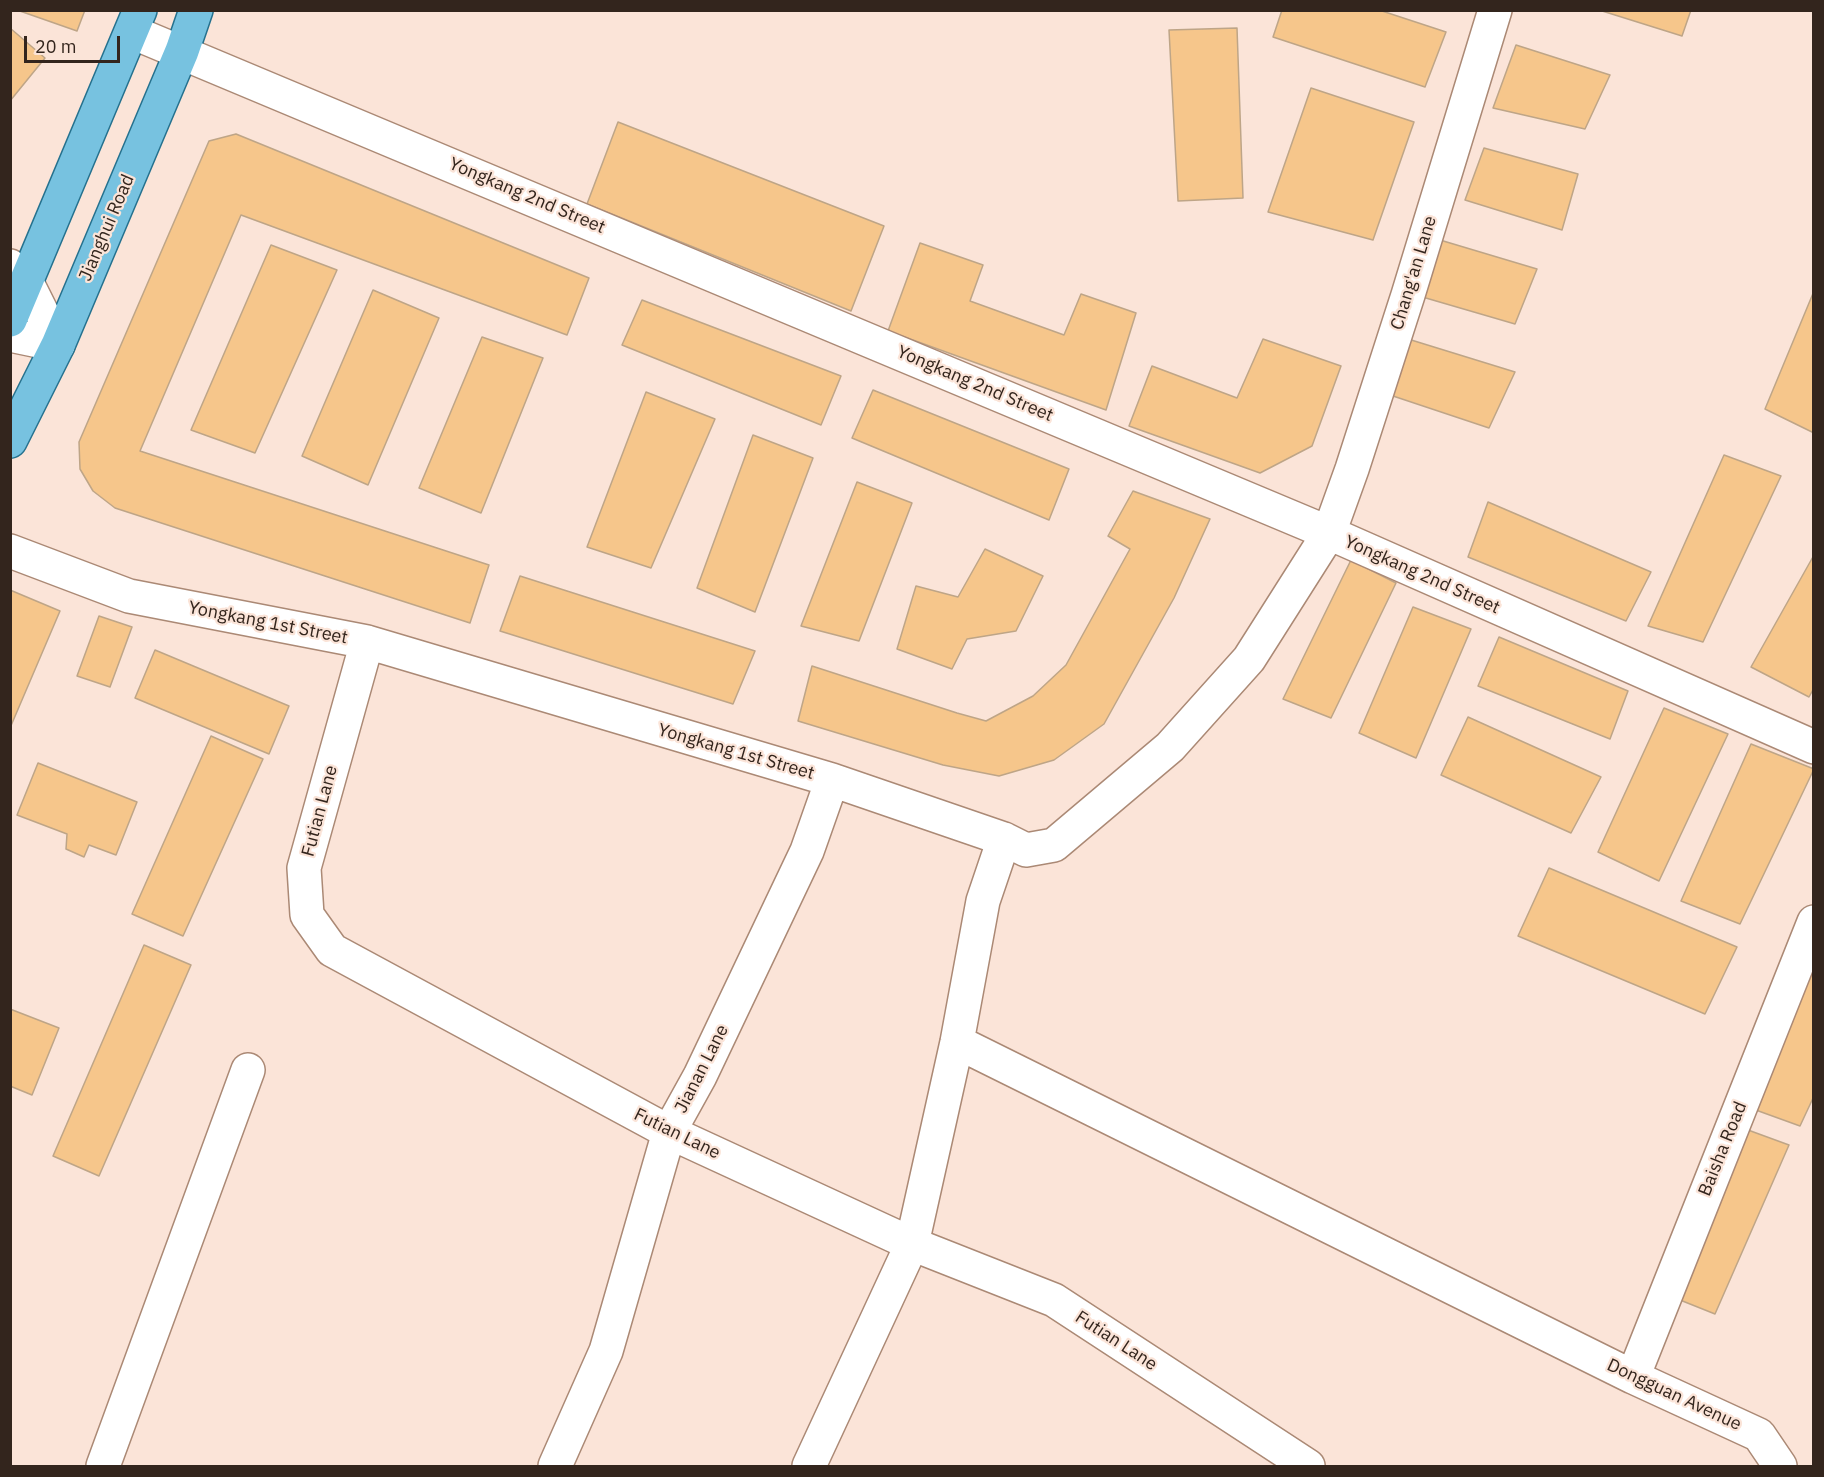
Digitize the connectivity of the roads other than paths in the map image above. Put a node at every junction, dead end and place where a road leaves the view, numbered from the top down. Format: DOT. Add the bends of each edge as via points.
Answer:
graph roads {
  1 [pos="196,10"];
  2 [pos="1495,10"];
  3 [pos="136,21"];
  4 [pos="182,51"];
  5 [pos="19,275"];
  6 [pos="10,320"];
  7 [pos="10,335"];
  8 [pos="58,345"];
  9 [pos="10,441"];
  10 [pos="1329,533"];
  11 [pos="10,551"];
  12 [pos="367,642"];
  13 [pos="1814,747"];
  14 [pos="832,780"];
  15 [pos="1004,839"];
  16 [pos="1814,922"];
  17 [pos="957,1042"];
  18 [pos="248,1070"];
  19 [pos="669,1132"];
  20 [pos="912,1244"];
  21 [pos="1633,1377"];
  22 [pos="103,1467"];
  23 [pos="555,1467"];
  24 [pos="809,1467"];
  25 [pos="1308,1467"];
  26 [pos="1780,1467"];
  1 -- 4 [label="main road, Jianghui Road"];
  2 -- 10 [label="street, Chang'an Lane" via="1353,469"];
  3 -- 4 [label="street, Yongkang 2nd Street"];
  3 -- 5 [label="main road"];
  4 -- 8 [label="main road, Jianghui Road"];
  4 -- 10 [label="street, Yongkang 2nd Street"];
  5 -- 6 [label="main road"];
  5 -- 8 [label="street"];
  7 -- 8 [label="street"];
  8 -- 9 [label="main road, Jianghui Road"];
  10 -- 13 [label="street, Yongkang 2nd Street"];
  10 -- 15 [label="street, Yongkang 1st Street" via="1249,659 1170,747 1054,845 1026,850"];
  11 -- 12 [label="street, Yongkang 1st Street" via="129,596"];
  12 -- 14 [label="street, Yongkang 1st Street"];
  12 -- 19 [label="street, Futian Lane" via="304,868 307,915 332,950"];
  14 -- 15 [label="street, Yongkang 1st Street"];
  14 -- 19 [label="street, Jianan Lane" via="807,851 700,1076"];
  15 -- 17 [label="street" via="983,901"];
  16 -- 21 [label="street, Baisha Road"];
  17 -- 20 [label="street"];
  17 -- 21 [label="street, Dongguan Avenue"];
  18 -- 22 [label="street"];
  19 -- 20 [label="street, Futian Lane"];
  19 -- 23 [label="street, Jianan Lane" via="606,1351"];
  20 -- 24 [label="street"];
  20 -- 25 [label="street, Futian Lane" via="1054,1300"];
  21 -- 26 [label="street, Dongguan Avenue" via="1759,1435"];
}
